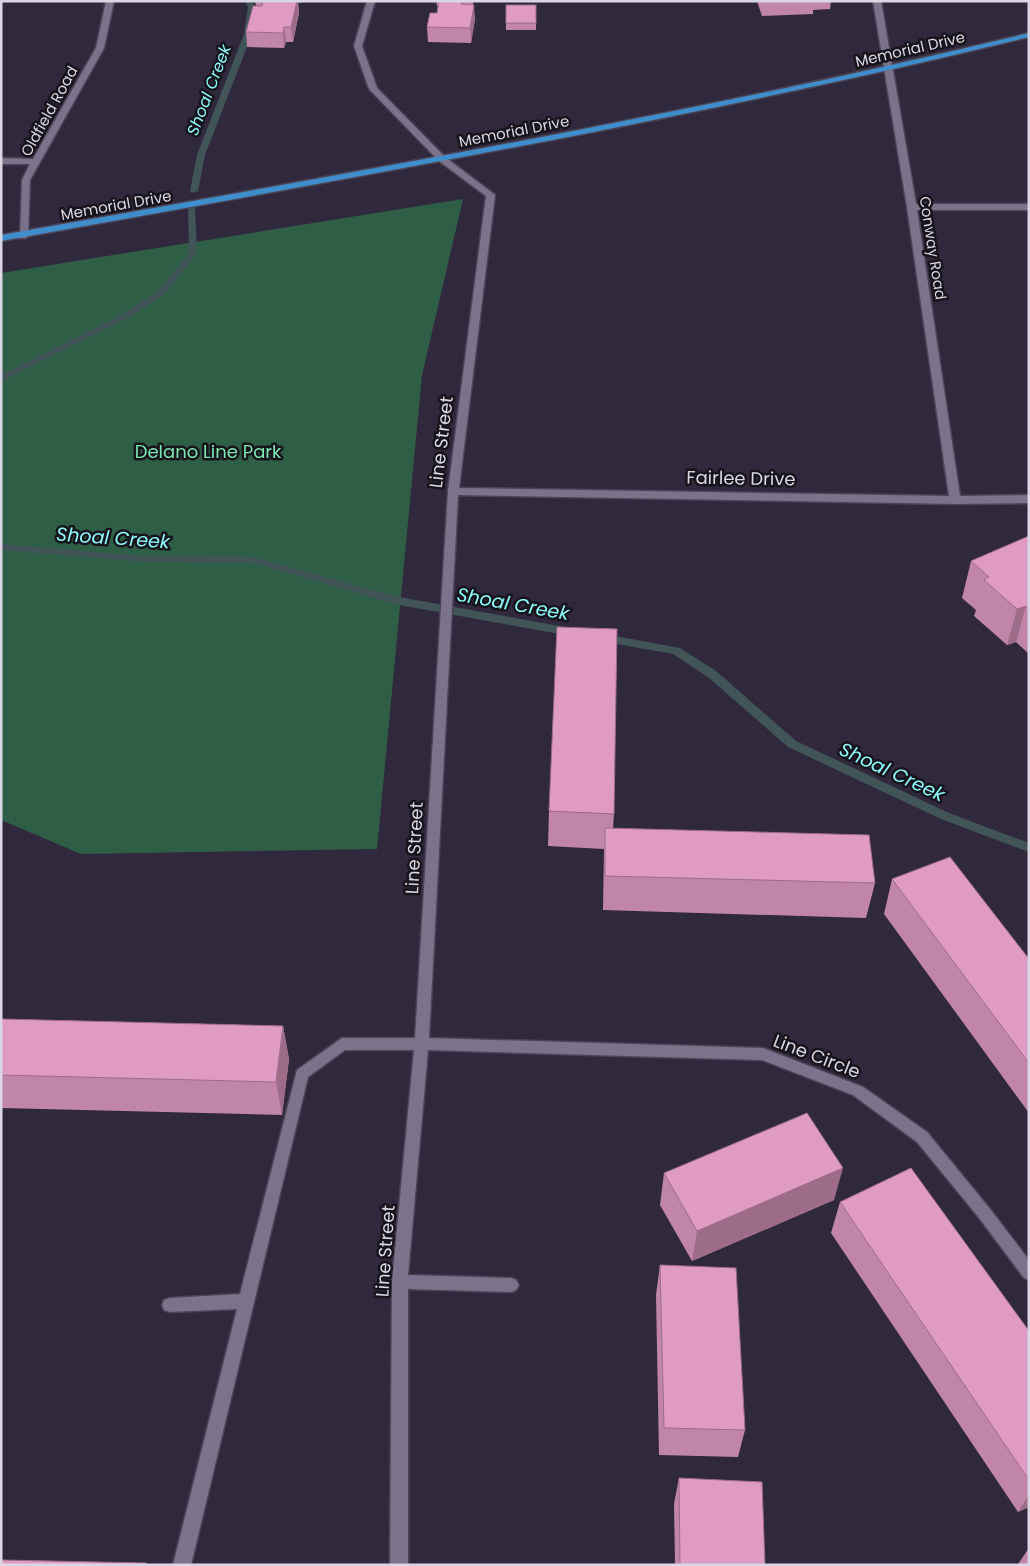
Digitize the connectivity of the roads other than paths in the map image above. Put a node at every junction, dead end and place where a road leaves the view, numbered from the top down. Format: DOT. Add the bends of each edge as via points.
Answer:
graph roads {
  1 [pos="110,1"];
  2 [pos="371,1"];
  3 [pos="877,1"];
  4 [pos="1029,35"];
  5 [pos="889,69"];
  6 [pos="442,159"];
  7 [pos="1,161"];
  8 [pos="36,162"];
  9 [pos="912,207"];
  10 [pos="1029,207"];
  11 [pos="23,236"];
  12 [pos="1,238"];
  13 [pos="453,490"];
  14 [pos="1029,499"];
  15 [pos="955,500"];
  16 [pos="422,1043"];
  17 [pos="1029,1273"];
  18 [pos="400,1282"];
  19 [pos="511,1284"];
  20 [pos="245,1301"];
  21 [pos="170,1305"];
  22 [pos="182,1565"];
  23 [pos="399,1565"];
  1 -- 8 [label="street, Oldfield Road" via="100,48"];
  2 -- 6 [label="street" via="358,46 373,89"];
  3 -- 5 [label="street, Conway Road"];
  4 -- 5 [label="main road, Memorial Drive"];
  5 -- 6 [label="main road, Memorial Drive"];
  5 -- 9 [label="street, Conway Road"];
  6 -- 11 [label="main road, Memorial Drive"];
  6 -- 13 [label="street, Line Street" via="491,195"];
  7 -- 8 [label="street"];
  8 -- 11 [label="street, Oldfield Road" via="26,180"];
  9 -- 10 [label="street"];
  9 -- 15 [label="street, Conway Road"];
  11 -- 12 [label="main road, Memorial Drive"];
  13 -- 15 [label="street, Fairlee Drive"];
  13 -- 16 [label="street, Line Street"];
  14 -- 15 [label="street, Fairlee Drive"];
  16 -- 17 [label="street, Line Circle" via="763,1054 858,1091 922,1137"];
  16 -- 18 [label="street, Line Street"];
  16 -- 20 [label="street, Line Circle" via="342,1044 302,1074"];
  18 -- 19 [label="street"];
  18 -- 23 [label="street, Line Street"];
  20 -- 21 [label="street"];
  20 -- 22 [label="street, Line Circle"];
}
